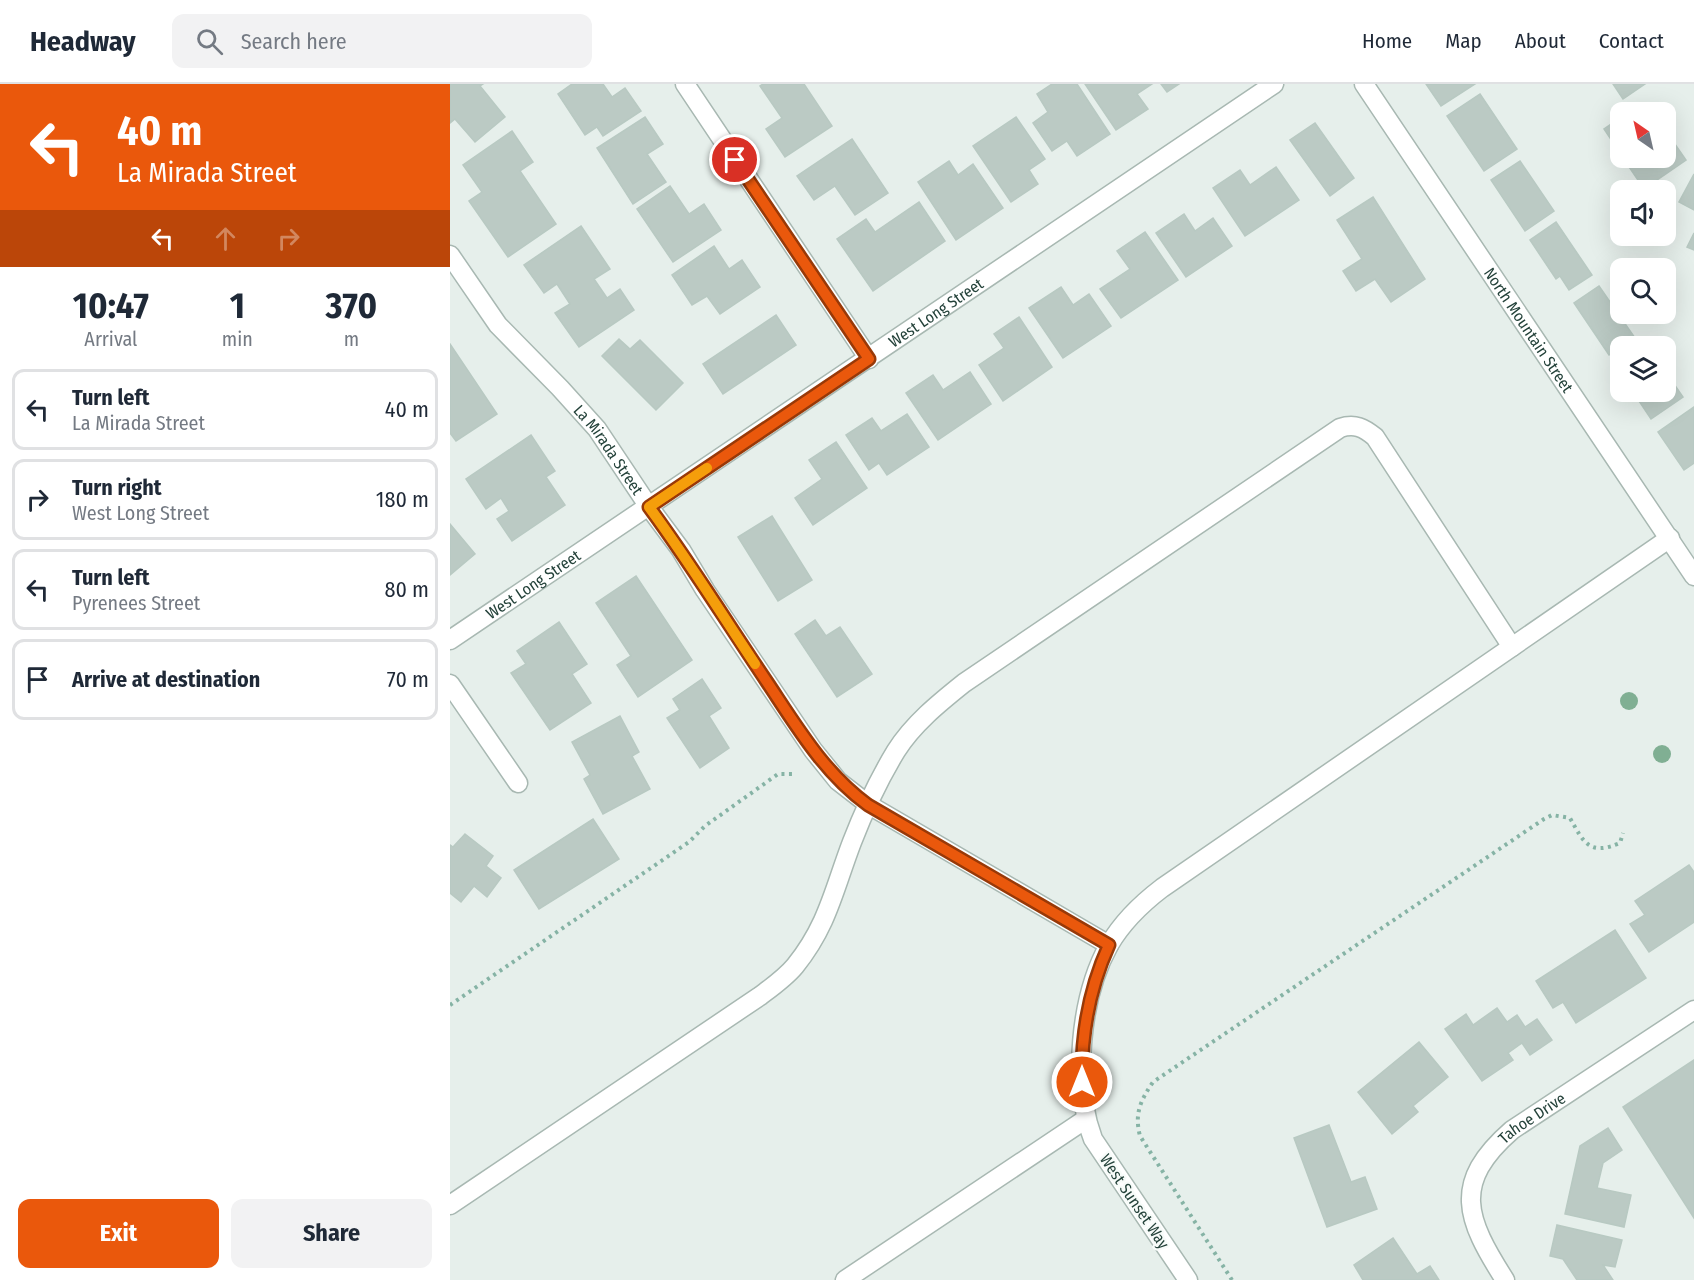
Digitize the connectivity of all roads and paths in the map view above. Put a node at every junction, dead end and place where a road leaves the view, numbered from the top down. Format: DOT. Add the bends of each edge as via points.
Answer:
graph roads {
  1 [pos="685,84"];
  2 [pos="1274,84"];
  3 [pos="1364,84"];
  4 [pos="450,255"];
  5 [pos="869,359"];
  6 [pos="649,507"];
  7 [pos="1670,538"];
  8 [pos="1694,576"];
  9 [pos="450,640"];
  10 [pos="1512,647"];
  11 [pos="450,684"];
  12 [pos="792,774"];
  13 [pos="518,783"];
  14 [pos="868,805"];
  15 [pos="1623,833"];
  16 [pos="1109,945"];
  17 [pos="450,1005"];
  18 [pos="1694,1010"];
  19 [pos="1086,1119"];
  20 [pos="450,1205"];
  21 [pos="845,1280"];
  22 [pos="1188,1280"];
  23 [pos="1232,1280"];
  24 [pos="1505,1280"];
  1 -- 5 [label="street"];
  2 -- 5 [label="street, West Long Street"];
  3 -- 7 [label="street, North Mountain Street"];
  4 -- 6 [label="street, La Mirada Street" via="498,325 597,429"];
  5 -- 6 [label="street, West Long Street"];
  6 -- 9 [label="street, West Long Street"];
  6 -- 14 [label="street, La Mirada Street" via="813,750 838,781"];
  7 -- 8 [label="street, North Mountain Street"];
  7 -- 10 [label="street, West Sunset Way"];
  10 -- 14 [label="street" via="1375,437 1350,425 1331,433 950,694 897,749"];
  10 -- 16 [label="street, West Sunset Way" via="1147,899"];
  11 -- 13 [label="street"];
  12 -- 17 [label="path" via="778,774 689,842"];
  14 -- 16 [label="street, La Mirada Street"];
  14 -- 20 [label="street" via="819,932 793,968 760,996"];
  15 -- 23 [label="path" via="1620,843 1606,849 1591,848 1570,818 1552,815 1544,819 1153,1082 1141,1100 1140,1136"];
  16 -- 19 [label="street, West Sunset Way" via="1093,985 1083,1036"];
  18 -- 24 [label="street, Tahoe Drive" via="1512,1130 1492,1148 1478,1168 1471,1188 1472,1208 1488,1253"];
  19 -- 21 [label="street"];
  19 -- 22 [label="street, West Sunset Way" via="1093,1138"];
}
